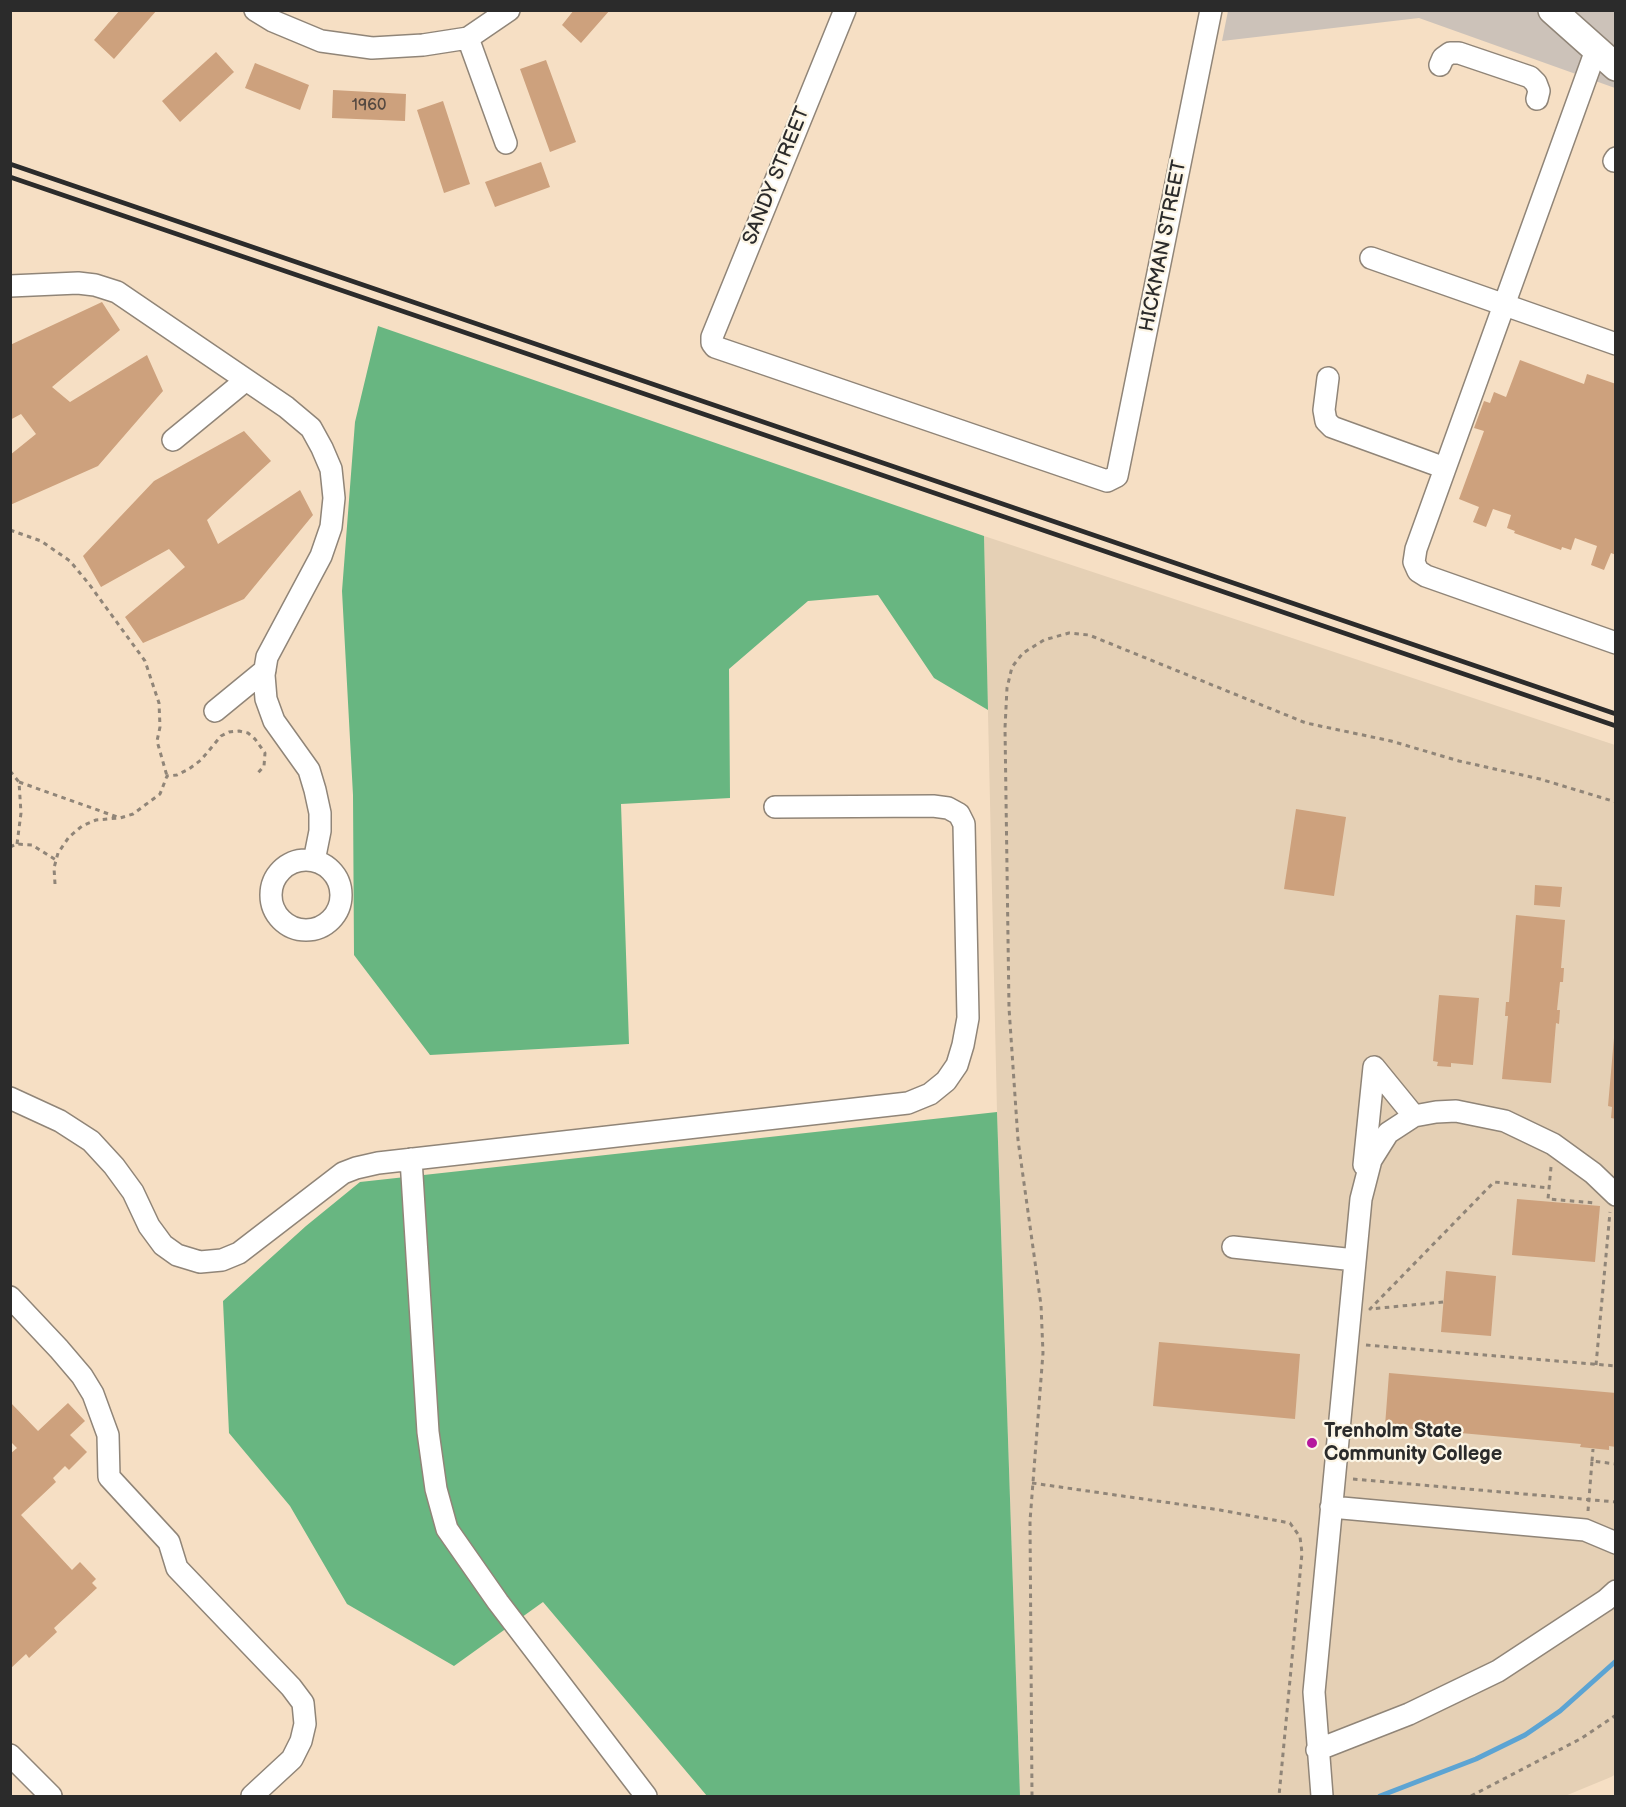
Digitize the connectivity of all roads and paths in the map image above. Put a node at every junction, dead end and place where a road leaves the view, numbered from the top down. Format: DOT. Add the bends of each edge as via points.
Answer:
graph roads {
  1 [pos="255,10"];
  2 [pos="509,10"];
  3 [pos="845,10"];
  4 [pos="1211,10"];
  5 [pos="1552,10"];
  6 [pos="468,38"];
  7 [pos="1606,58"];
  8 [pos="1440,65"];
  9 [pos="1537,99"];
  10 [pos="506,143"];
  11 [pos="1371,258"];
  12 [pos="10,286"];
  13 [pos="1503,304"];
  14 [pos="1616,344"];
  15 [pos="1328,378"];
  16 [pos="246,380"];
  17 [pos="173,440"];
  18 [pos="1445,468"];
  19 [pos="1113,480"];
  20 [pos="10,530"];
  21 [pos="1616,643"];
  22 [pos="265,670"];
  23 [pos="215,711"];
  24 [pos="10,771"];
  25 [pos="257,774"];
  26 [pos="167,776"];
  27 [pos="19,782"];
  28 [pos="1616,802"];
  29 [pos="775,807"];
  30 [pos="120,818"];
  31 [pos="17,843"];
  32 [pos="10,847"];
  33 [pos="56,860"];
  34 [pos="314,861"];
  35 [pos="55,884"];
  36 [pos="10,1098"];
  37 [pos="1414,1116"];
  38 [pos="1553,1144"];
  39 [pos="411,1159"];
  40 [pos="1549,1188"];
  41 [pos="1361,1199"];
  42 [pos="1609,1201"];
  43 [pos="1233,1247"];
  44 [pos="1355,1260"];
  45 [pos="10,1297"];
  46 [pos="1443,1302"];
  47 [pos="1347,1343"];
  48 [pos="1596,1365"];
  49 [pos="1616,1366"];
  50 [pos="1593,1449"];
  51 [pos="1592,1461"];
  52 [pos="1616,1464"];
  53 [pos="1334,1477"];
  54 [pos="1032,1483"];
  55 [pos="1589,1500"];
  56 [pos="1616,1502"];
  57 [pos="1330,1507"];
  58 [pos="1587,1531"];
  59 [pos="1616,1543"];
  60 [pos="1616,1591"];
  61 [pos="1616,1715"];
  62 [pos="1317,1750"];
  63 [pos="10,1755"];
  64 [pos="51,1797"];
  65 [pos="252,1797"];
  66 [pos="646,1797"];
  67 [pos="1032,1797"];
  68 [pos="1279,1797"];
  69 [pos="1322,1797"];
  70 [pos="1471,1797"];
  1 -- 6 [label="street" via="299,33 345,46 397,48"];
  2 -- 6 [label="street"];
  3 -- 19 [label="street, SANDY STREET" via="712,343 1062,466"];
  4 -- 19 [label="street, HICKMAN STREET" via="1117,476"];
  5 -- 7 [label="main road"];
  6 -- 10 [label="street"];
  7 -- 13 [label="street"];
  8 -- 9 [label="street" via="1450,53 1459,52 1530,77 1539,91"];
  11 -- 13 [label="street"];
  12 -- 16 [label="street" via="78,283 117,292"];
  13 -- 14 [label="street"];
  13 -- 18 [label="street"];
  15 -- 18 [label="street" via="1324,410 1332,428"];
  16 -- 17 [label="street"];
  16 -- 22 [label="street" via="311,428 331,469 334,498 331,527 321,556 267,657"];
  18 -- 21 [label="street" via="1416,549 1414,562 1418,571"];
  20 -- 26 [label="path" via="41,541 70,561 145,661 159,703 157,741"];
  22 -- 23 [label="street"];
  22 -- 34 [label="street" via="266,699 274,721 309,770 315,790 320,831"];
  24 -- 27 [label="path"];
  25 -- 26 [label="path" via="264,766 265,753 248,733 239,731 221,736 189,769"];
  26 -- 30 [label="path" via="160,794 133,814"];
  27 -- 30 [label="path"];
  27 -- 31 [label="path" via="21,813"];
  28 -- 54 [label="path" via="1391,741 1306,723 1089,635 1069,633 1044,640 1023,653 1012,667 1006,688 1006,874 1009,1008 1018,1140 1041,1305 1042,1390"];
  29 -- 39 [label="street" via="933,806 959,814 964,824 968,1018 957,1065 946,1081 930,1094 908,1103"];
  30 -- 33 [label="path" via="82,826 69,837"];
  31 -- 32 [label="path"];
  31 -- 33 [label="path" via="32,844"];
  33 -- 35 [label="path"];
  36 -- 39 [label="street" via="60,1121 91,1141 133,1192 162,1245 177,1255 200,1262 239,1253 343,1173 378,1162"];
  37 -- 38 [label="street" via="1456,1111 1505,1121"];
  37 -- 41 [label="street" via="1388,1133 1371,1160"];
  37 -- 41 [label="street" via="1374,1067"];
  38 -- 40 [label="path"];
  38 -- 42 [label="street" via="1593,1173"];
  39 -- 66 [label="street" via="428,1432 435,1489 447,1528 498,1602"];
  40 -- 42 [label="path" via="1548,1199"];
  40 -- 46 [label="path" via="1494,1182 1370,1309"];
  41 -- 44 [label="street"];
  42 -- 48 [label="path"];
  43 -- 44 [label="street"];
  44 -- 47 [label="street"];
  45 -- 65 [label="street" via="82,1376 93,1394 108,1435 109,1478 169,1542 177,1568 303,1703 301,1741 292,1759"];
  47 -- 48 [label="path"];
  47 -- 53 [label="street"];
  48 -- 49 [label="path"];
  50 -- 51 [label="path"];
  51 -- 52 [label="path"];
  51 -- 55 [label="path"];
  53 -- 55 [label="path"];
  53 -- 57 [label="street"];
  54 -- 67 [label="path"];
  54 -- 68 [label="path" via="1290,1523 1300,1537 1302,1553"];
  55 -- 56 [label="path"];
  55 -- 58 [label="path"];
  57 -- 58 [label="street"];
  57 -- 62 [label="street" via="1314,1692"];
  58 -- 59 [label="street"];
  60 -- 62 [label="street" via="1498,1671 1409,1714"];
  61 -- 70 [label="path" via="1582,1738"];
  62 -- 69 [label="street"];
  63 -- 64 [label="street"];
}
